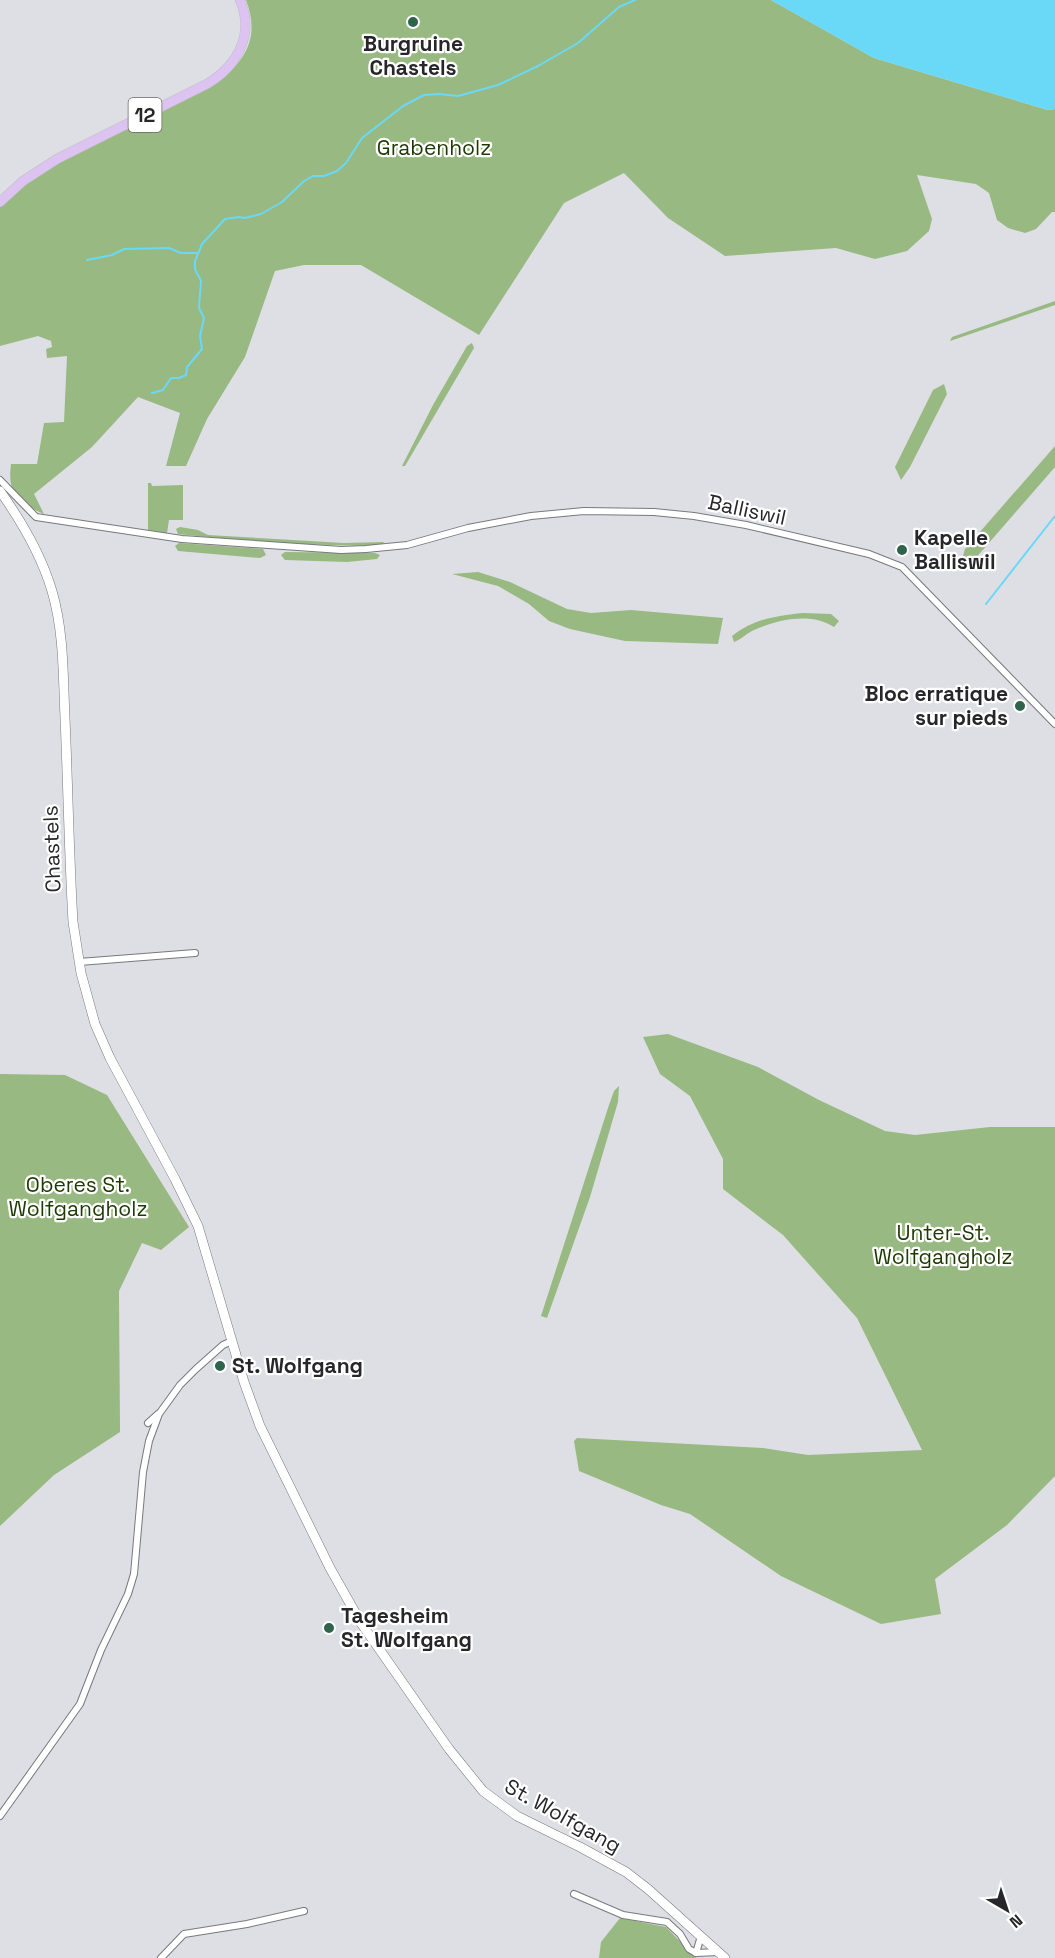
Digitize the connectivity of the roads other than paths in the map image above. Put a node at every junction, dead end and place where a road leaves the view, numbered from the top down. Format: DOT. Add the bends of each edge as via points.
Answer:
graph roads {
  1 [pos="240,0"];
  2 [pos="0,202"];
  3 [pos="0,480"];
  4 [pos="0,491"];
  5 [pos="1055,724"];
  6 [pos="195,953"];
  7 [pos="79,962"];
  8 [pos="184,1196"];
  9 [pos="232,1341"];
  10 [pos="159,1414"];
  11 [pos="148,1423"];
  12 [pos="0,1816"];
  13 [pos="574,1894"];
  14 [pos="304,1911"];
  15 [pos="701,1936"];
  16 [pos="696,1953"];
  17 [pos="722,1955"];
  18 [pos="160,1958"];
  1 -- 2 [label="main road, 12" via="246,24 244,42 236,59 222,74 48,164"];
  3 -- 5 [label="street, Balliswil" via="36,517 182,538 341,550 408,545 468,528 560,512 676,513 730,521 868,554 898,565"];
  4 -- 7 [label="main road, Chastels" via="40,557 58,619 72,903"];
  6 -- 7 [label="street"];
  7 -- 8 [label="main road, Chastels" via="88,1003 103,1043"];
  8 -- 9 [label="main road, St. Wolfgang" via="205,1245"];
  9 -- 10 [label="street" via="188,1377"];
  9 -- 15 [label="main road, St. Wolfgang" via="267,1442 351,1608 474,1782 517,1816 626,1872"];
  10 -- 11 [label="street"];
  10 -- 12 [label="street" via="143,1472 134,1574 128,1594 80,1704"];
  13 -- 16 [label="street" via="623,1915 666,1922"];
  14 -- 18 [label="street" via="184,1934"];
  15 -- 16 [label="street"];
  15 -- 17 [label="main road, St. Wolfgang"];
  16 -- 17 [label="street"];
}
